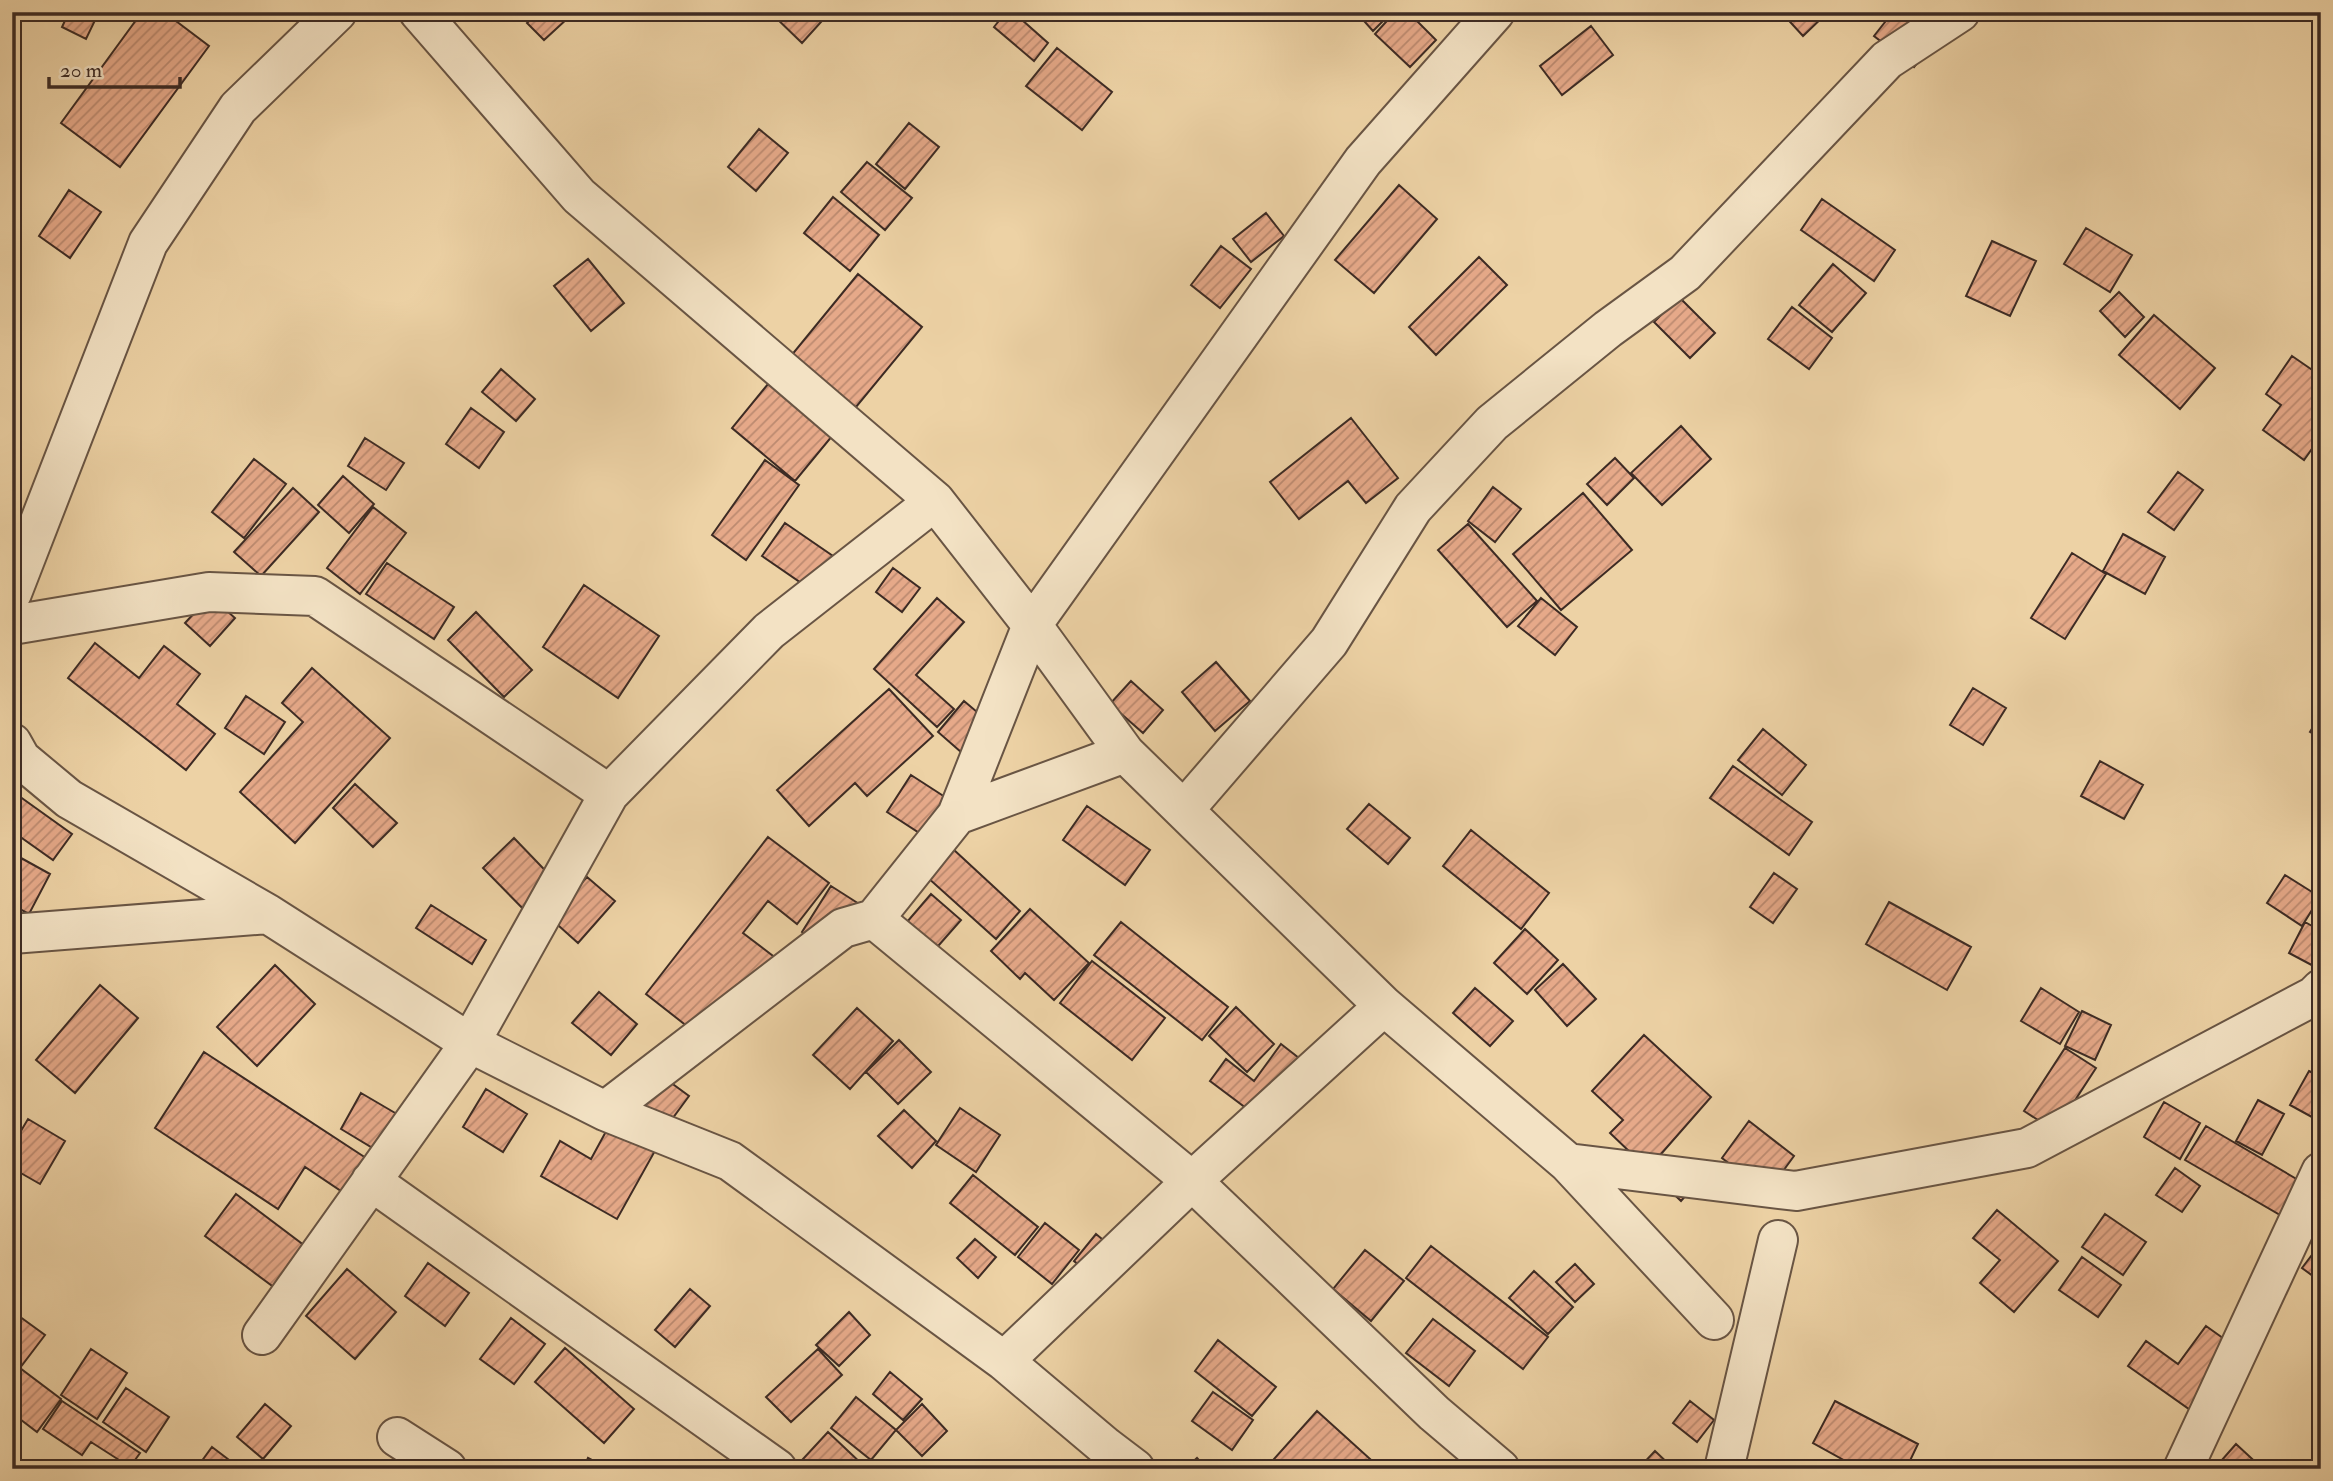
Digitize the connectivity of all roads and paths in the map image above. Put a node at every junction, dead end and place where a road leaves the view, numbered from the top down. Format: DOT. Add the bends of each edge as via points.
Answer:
graph roads {
  1 [pos="337,12"];
  2 [pos="419,12"];
  3 [pos="1495,12"];
  4 [pos="1960,12"];
  5 [pos="935,501"];
  6 [pos="12,593"];
  7 [pos="12,625"];
  8 [pos="1032,625"];
  9 [pos="12,743"];
  10 [pos="1125,753"];
  11 [pos="609,793"];
  12 [pos="1184,810"];
  13 [pos="957,815"];
  14 [pos="268,914"];
  15 [pos="874,919"];
  16 [pos="12,934"];
  17 [pos="2321,989"];
  18 [pos="1384,1006"];
  19 [pos="470,1043"];
  20 [pos="605,1111"];
  21 [pos="1568,1163"];
  22 [pos="2321,1172"];
  23 [pos="371,1181"];
  24 [pos="1192,1181"];
  25 [pos="1778,1240"];
  26 [pos="1714,1320"];
  27 [pos="262,1335"];
  28 [pos="1004,1361"];
  29 [pos="397,1437"];
  30 [pos="1110,1461"];
  31 [pos="447,1469"];
  32 [pos="777,1469"];
  33 [pos="1500,1469"];
  34 [pos="1724,1469"];
  35 [pos="2183,1469"];
  1 -- 6 [label="street" via="238,108 148,243"];
  2 -- 5 [label="street" via="579,196"];
  3 -- 8 [label="street" via="1363,161"];
  4 -- 12 [label="street" via="1887,60 1685,273 1492,423 1413,508 1329,642"];
  5 -- 8 [label="street"];
  5 -- 11 [label="street" via="769,631"];
  7 -- 11 [label="street" via="209,592 315,596"];
  8 -- 10 [label="street"];
  8 -- 13 [label="street"];
  9 -- 14 [label="street" via="21,759 69,799"];
  10 -- 12 [label="street"];
  10 -- 13 [label="street"];
  11 -- 19 [label="street"];
  12 -- 18 [label="street"];
  13 -- 15 [label="street"];
  14 -- 16 [label="street"];
  14 -- 19 [label="street"];
  15 -- 20 [label="street" via="843,928"];
  15 -- 24 [label="street"];
  17 -- 21 [label="street" via="2027,1148 1796,1191"];
  18 -- 21 [label="street"];
  18 -- 24 [label="street"];
  19 -- 20 [label="street"];
  19 -- 23 [label="street"];
  20 -- 28 [label="street" via="730,1161"];
  21 -- 26 [label="street"];
  22 -- 35 [label="street"];
  23 -- 27 [label="street"];
  23 -- 32 [label="street"];
  24 -- 28 [label="street"];
  24 -- 33 [label="street" via="1434,1413"];
  25 -- 34 [label="street"];
  28 -- 30 [label="street"];
  29 -- 31 [label="street"];
}
